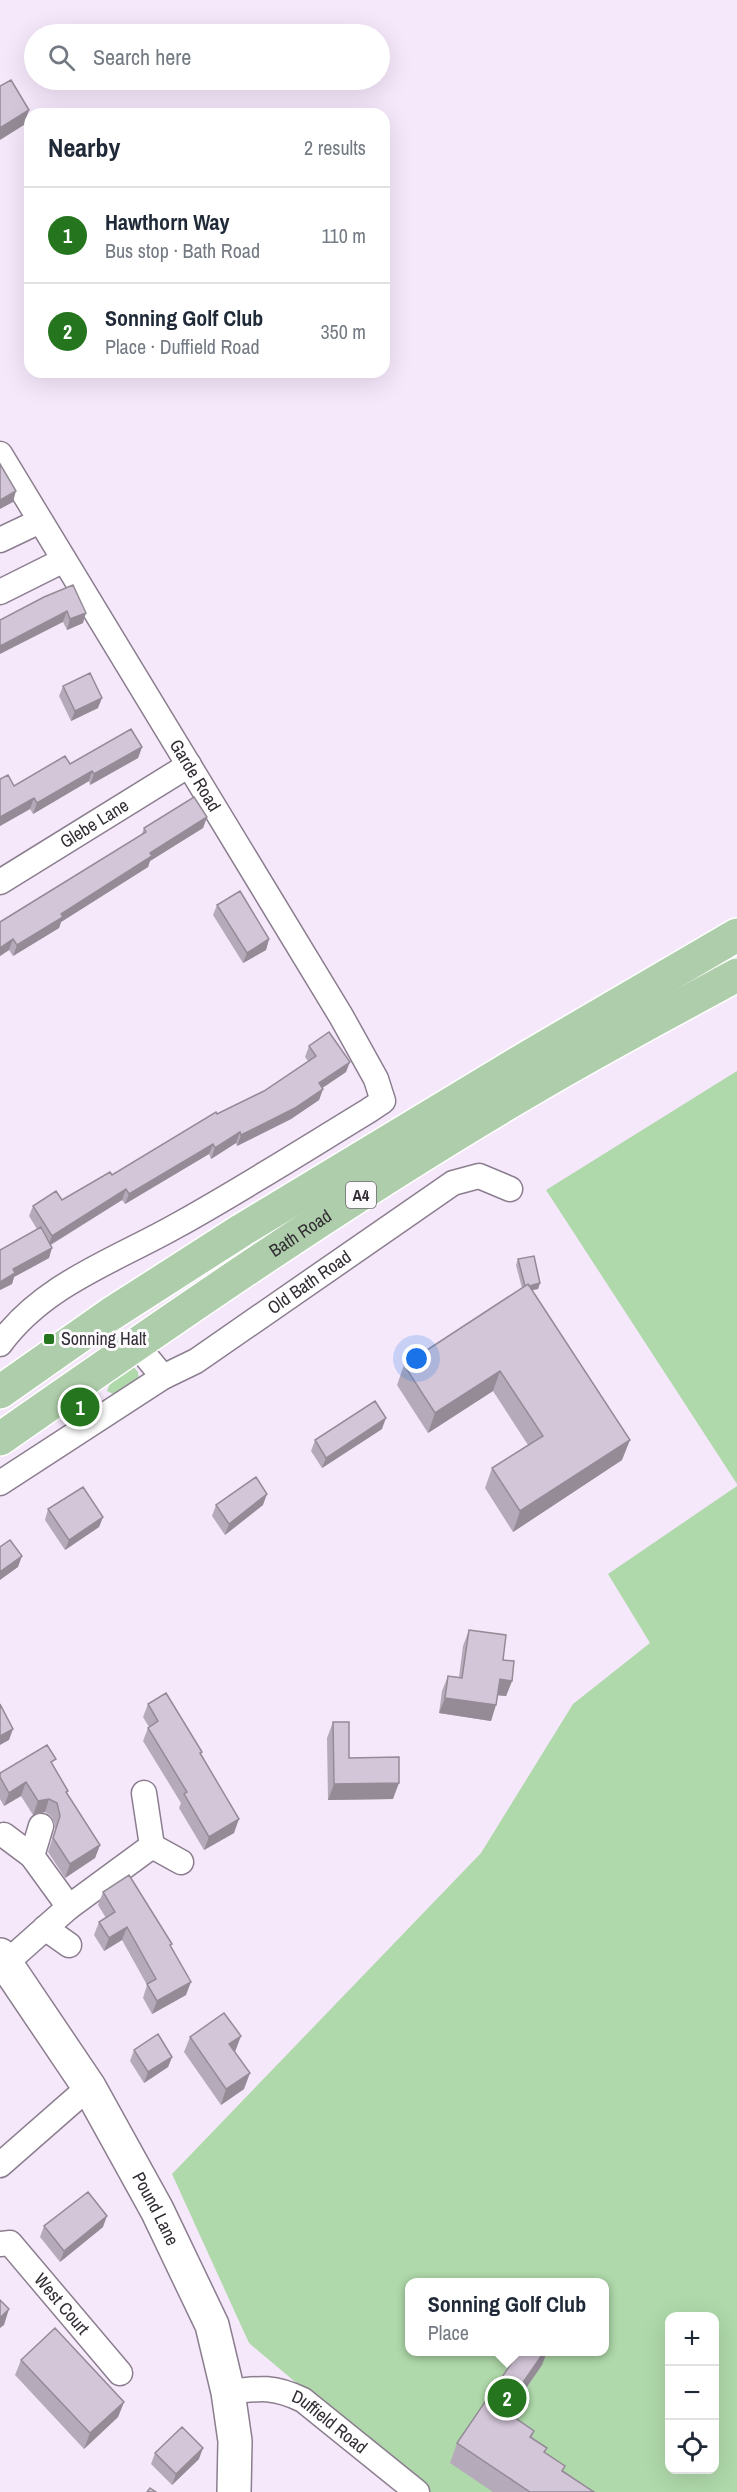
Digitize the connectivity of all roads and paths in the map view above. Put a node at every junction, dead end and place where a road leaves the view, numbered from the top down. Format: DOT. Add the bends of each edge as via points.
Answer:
graph roads {
  1 [pos="0,454"];
  2 [pos="40,520"];
  3 [pos="0,540"];
  4 [pos="64,560"];
  5 [pos="0,592"];
  6 [pos="189,765"];
  7 [pos="0,882"];
  8 [pos="737,935"];
  9 [pos="737,975"];
  10 [pos="510,1190"];
  11 [pos="111,1314"];
  12 [pos="0,1344"];
  13 [pos="136,1344"];
  14 [pos="164,1377"];
  15 [pos="0,1392"];
  16 [pos="0,1439"];
  17 [pos="0,1483"];
  18 [pos="144,1793"];
  19 [pos="41,1826"];
  20 [pos="4,1834"];
  21 [pos="152,1846"];
  22 [pos="32,1856"];
  23 [pos="181,1862"];
  24 [pos="69,1907"];
  25 [pos="45,1928"];
  26 [pos="69,1945"];
  27 [pos="3,1959"];
  28 [pos="89,2087"];
  29 [pos="0,2165"];
  30 [pos="0,2244"];
  31 [pos="120,2373"];
  32 [pos="228,2392"];
  33 [pos="234,2492"];
  34 [pos="417,2492"];
  1 -- 2 [label="street, Garde Road"];
  2 -- 3 [label="street"];
  2 -- 4 [label="street, Garde Road"];
  4 -- 5 [label="street"];
  4 -- 6 [label="street, Garde Road"];
  6 -- 7 [label="street, Glebe Lane"];
  6 -- 12 [label="street, Garde Road" via="341,1016 376,1079 382,1101 175,1226 59,1288 11,1329"];
  8 -- 11 [label="main road, Bath Road / A4" via="335,1173"];
  9 -- 13 [label="main road, Bath Road / A4" via="515,1099 340,1208"];
  10 -- 14 [label="street, Old Bath Road" via="479,1176 453,1183 196,1361"];
  11 -- 13 [label="main road"];
  11 -- 15 [label="main road, Bath Road / A4"];
  13 -- 14 [label="street"];
  13 -- 16 [label="main road, Bath Road / A4"];
  14 -- 17 [label="street, Old Bath Road"];
  18 -- 21 [label="street"];
  19 -- 22 [label="street"];
  20 -- 22 [label="street"];
  21 -- 23 [label="street"];
  21 -- 24 [label="street"];
  22 -- 24 [label="street"];
  24 -- 25 [label="street"];
  25 -- 26 [label="street"];
  25 -- 27 [label="street"];
  27 -- 28 [label="street, Pound Lane"];
  28 -- 29 [label="street"];
  28 -- 32 [label="street, Pound Lane" via="157,2210 212,2325"];
  30 -- 31 [label="street, West Court" via="10,2243"];
  32 -- 33 [label="street, Pound Lane" via="235,2441"];
  32 -- 34 [label="street, Duffield Road" via="283,2390 303,2400"];
}
